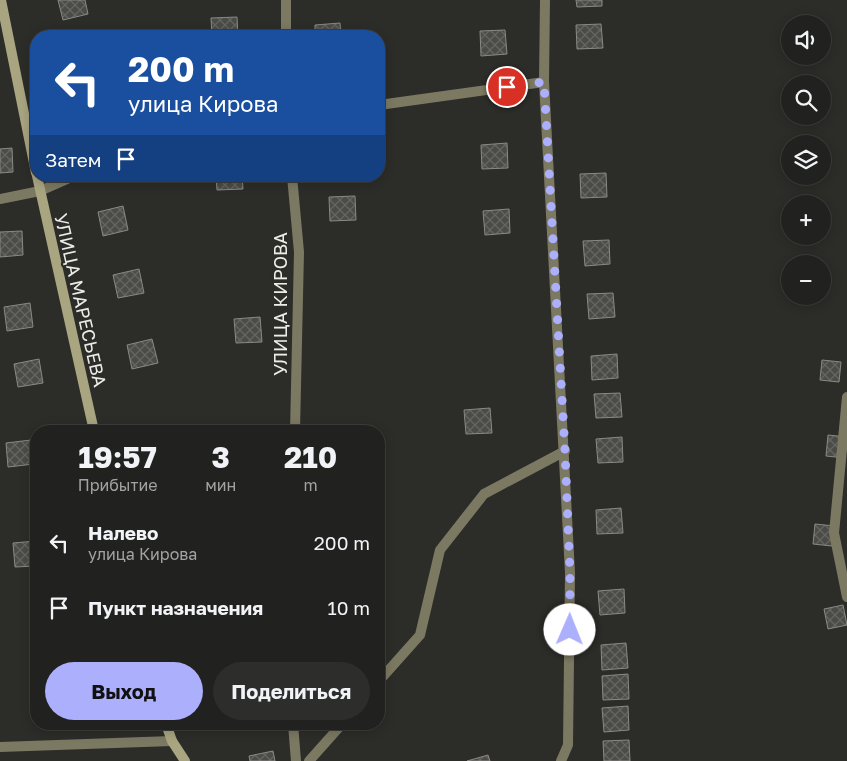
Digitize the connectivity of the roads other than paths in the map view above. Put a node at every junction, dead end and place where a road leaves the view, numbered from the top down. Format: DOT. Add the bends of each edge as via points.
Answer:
graph roads {
  1 [pos="1,0"];
  2 [pos="286,0"];
  3 [pos="545,0"];
  4 [pos="286,30"];
  5 [pos="544,82"];
  6 [pos="385,105"];
  7 [pos="30,141"];
  8 [pos="38,182"];
  9 [pos="60,182"];
  10 [pos="293,182"];
  11 [pos="40,191"];
  12 [pos="0,199"];
  13 [pos="847,397"];
  14 [pos="93,425"];
  15 [pos="295,425"];
  16 [pos="565,451"];
  17 [pos="847,597"];
  18 [pos="385,675"];
  19 [pos="168,730"];
  20 [pos="293,730"];
  21 [pos="337,730"];
  22 [pos="172,741"];
  23 [pos="0,747"];
  24 [pos="185,761"];
  25 [pos="296,761"];
  26 [pos="309,761"];
  27 [pos="561,761"];
  1 -- 7 [label="street, УЛИЦА МАРЕСЬЕВА"];
  2 -- 4 [label="street"];
  3 -- 5 [label="street"];
  5 -- 6 [label="street"];
  5 -- 16 [label="street"];
  8 -- 11 [label="street, УЛИЦА МАРЕСЬЕВА"];
  9 -- 11 [label="street"];
  10 -- 15 [label="street, УЛИЦА КИРОВА" via="299,252"];
  11 -- 12 [label="street"];
  11 -- 14 [label="street, УЛИЦА МАРЕСЬЕВА"];
  13 -- 17 [label="street" via="834,533"];
  16 -- 18 [label="street" via="484,494 440,550 420,635"];
  16 -- 27 [label="street" via="570,573 568,745"];
  19 -- 22 [label="street"];
  20 -- 25 [label="street"];
  21 -- 26 [label="street"];
  22 -- 23 [label="street"];
  22 -- 24 [label="street"];
}
